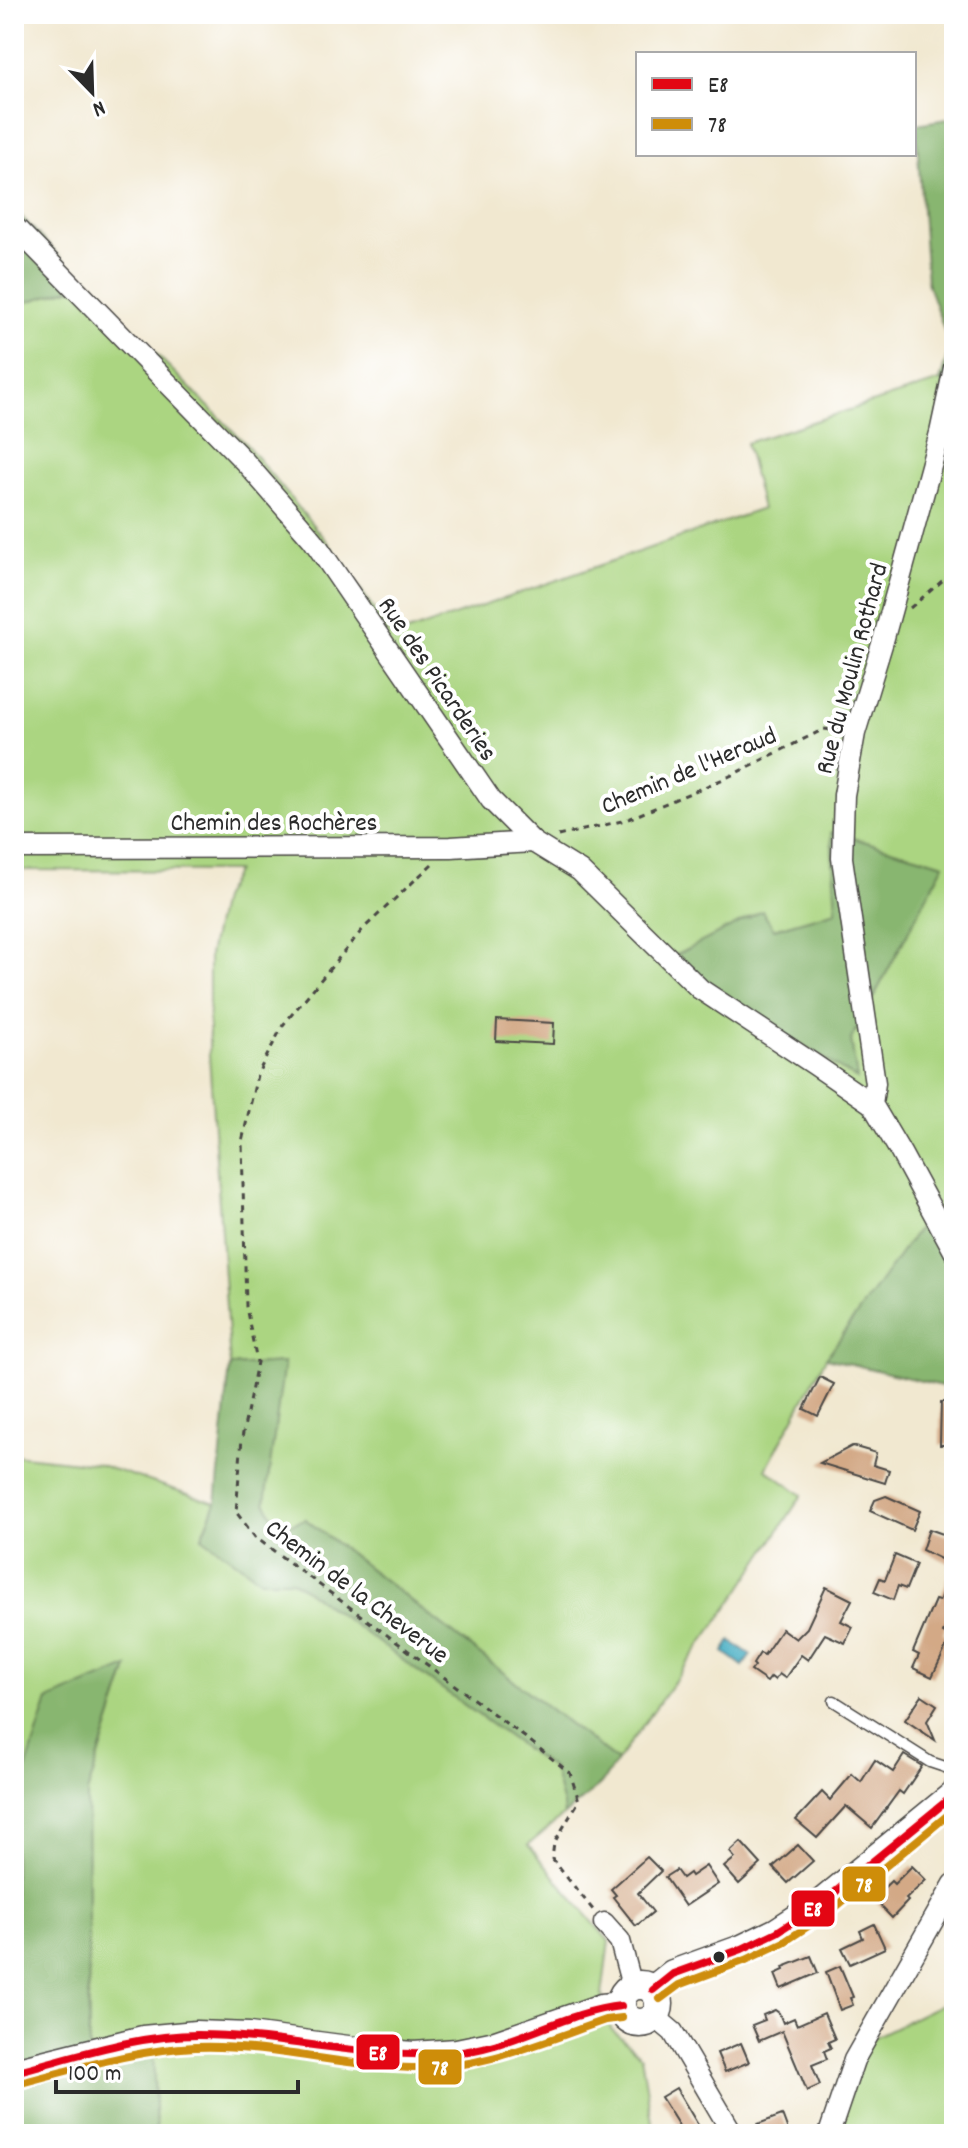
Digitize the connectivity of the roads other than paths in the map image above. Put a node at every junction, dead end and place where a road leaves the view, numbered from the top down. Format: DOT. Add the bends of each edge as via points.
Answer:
graph roads {
  1 [pos="14,226"];
  2 [pos="954,368"];
  3 [pos="533,842"];
  4 [pos="14,848"];
  5 [pos="872,1104"];
  6 [pos="954,1251"];
  7 [pos="834,1701"];
  8 [pos="954,1770"];
  9 [pos="954,1795"];
  10 [pos="954,1884"];
  11 [pos="604,1923"];
  12 [pos="640,2000"];
  13 [pos="14,2072"];
  14 [pos="733,2134"];
  15 [pos="829,2134"];
  1 -- 3 [label="street, Rue des Picarderies" via="246,463 313,540 491,800"];
  2 -- 5 [label="street, Rue du Moulin Rothard" via="855,733 844,795 842,858 875,1083"];
  3 -- 4 [label="street, Chemin des Rochères" via="451,847"];
  3 -- 5 [label="street, Rue des Picarderies" via="580,871 700,989"];
  5 -- 6 [label="street"];
  7 -- 8 [label="lane" via="930,1762"];
  9 -- 12 [label="main road" via="823,1902 742,1949 673,1974"];
  10 -- 15 [label="street" via="854,2060"];
  11 -- 12 [label="street" via="620,1941"];
  12 -- 13 [label="main road" via="457,2053 414,2056 196,2035 143,2040"];
  12 -- 14 [label="street" via="673,2032"];
}
